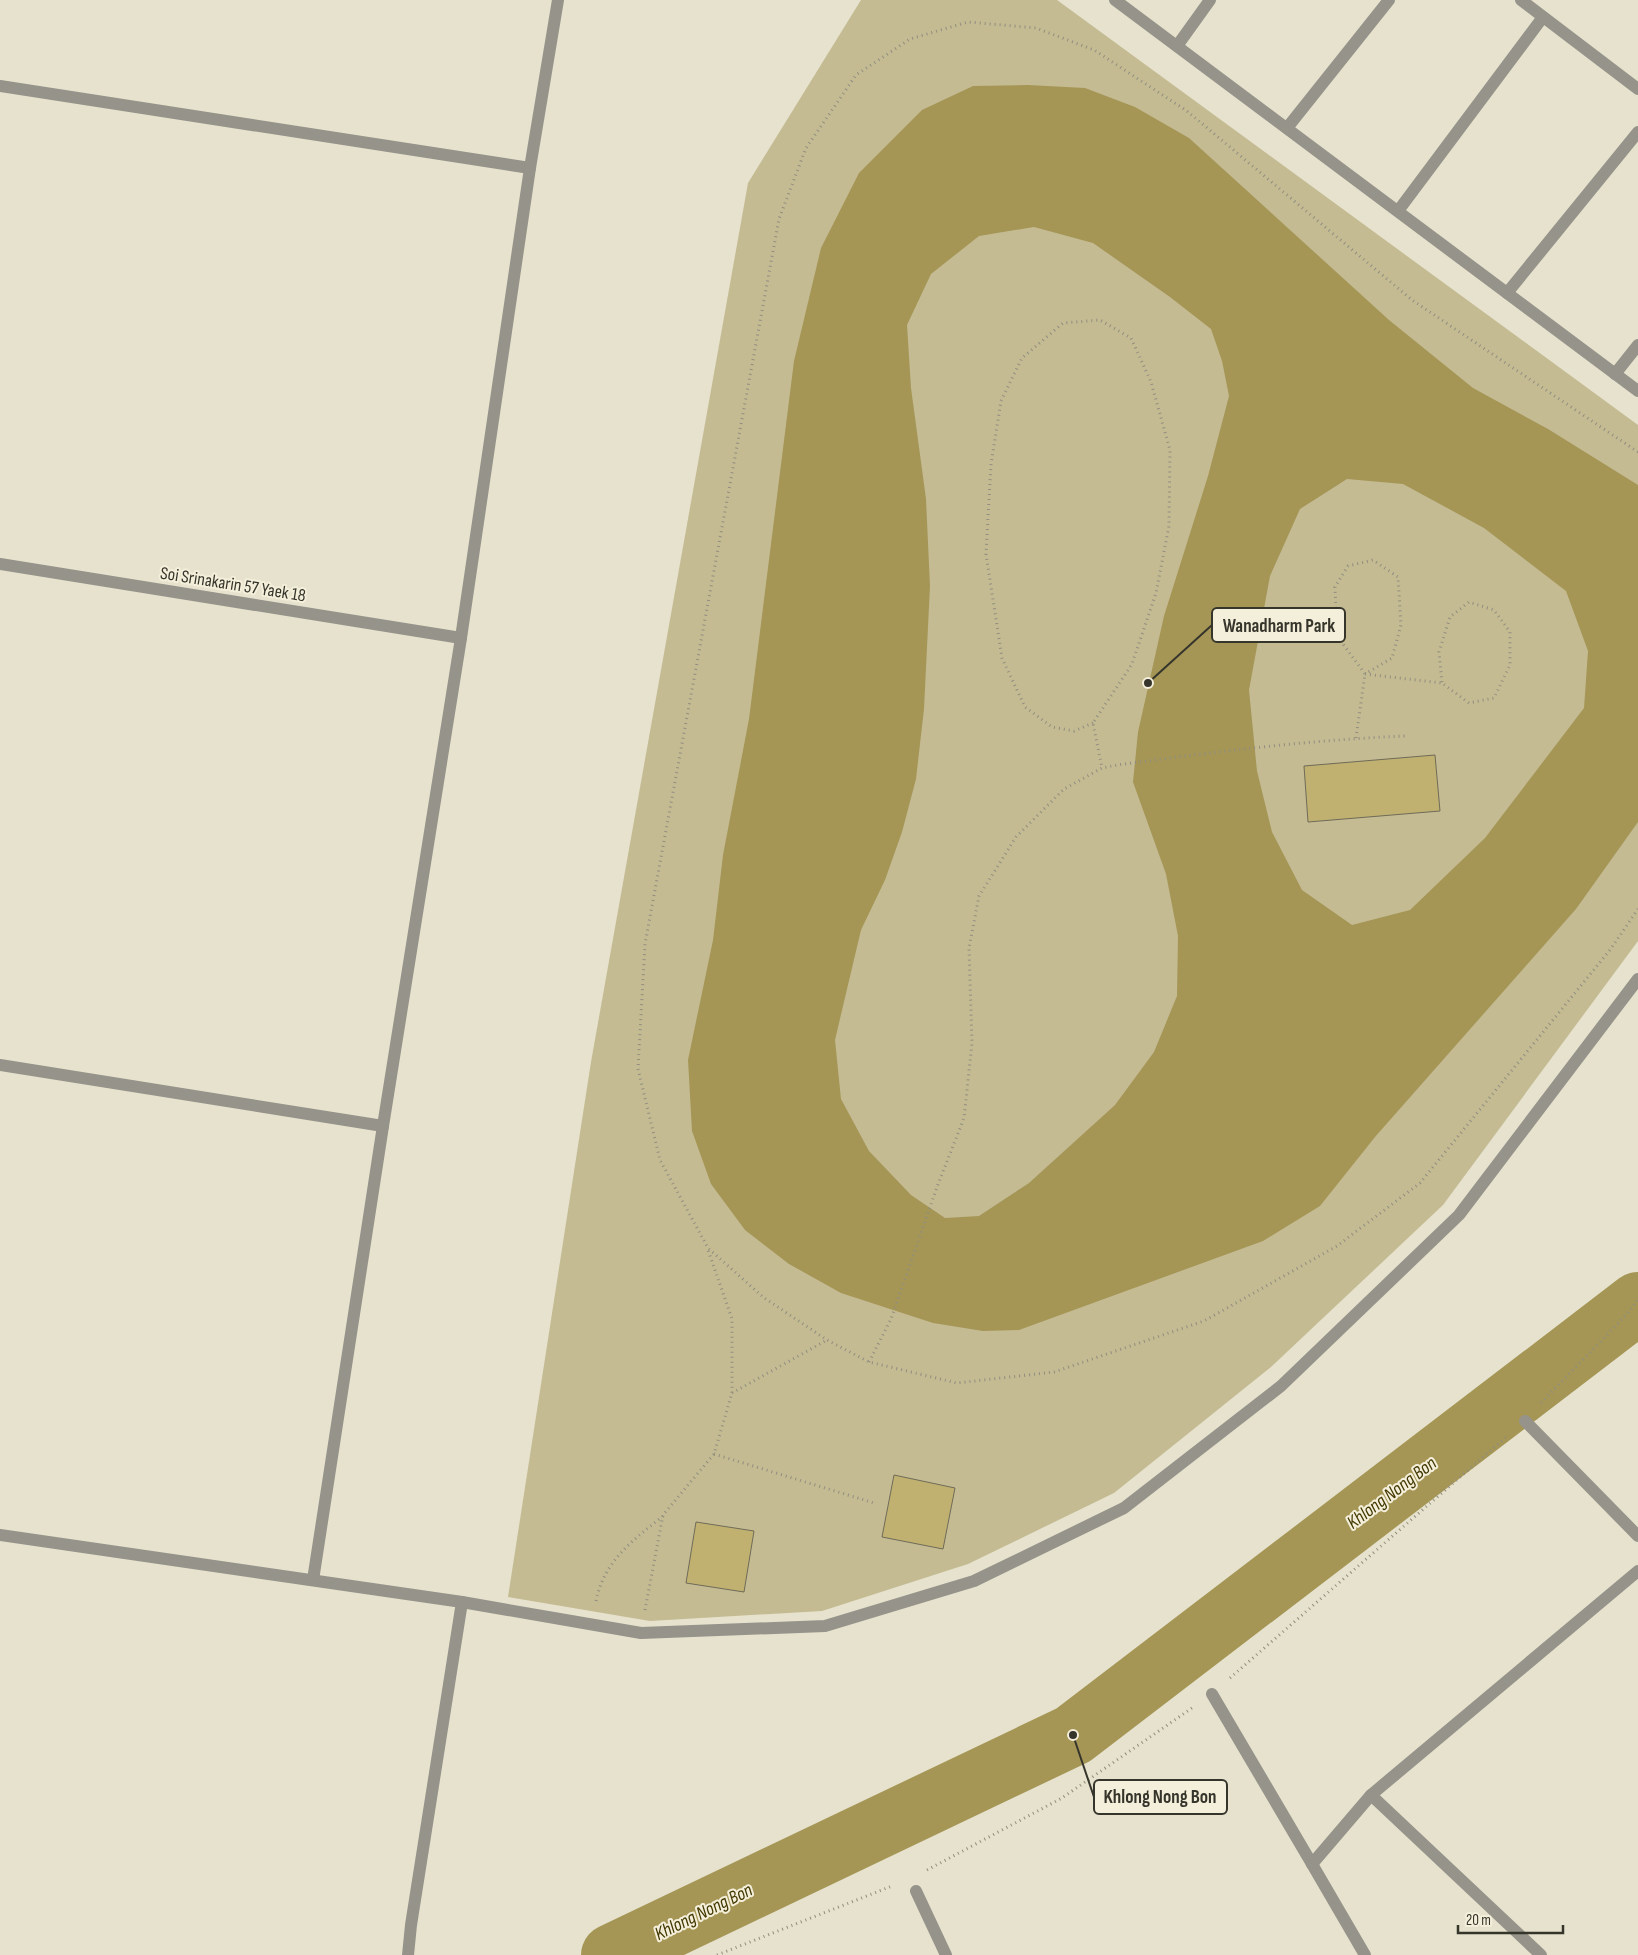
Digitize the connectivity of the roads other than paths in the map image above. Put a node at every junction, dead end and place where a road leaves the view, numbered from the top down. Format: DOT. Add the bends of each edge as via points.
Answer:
graph roads {
  1 [pos="558,0"];
  2 [pos="1115,0"];
  3 [pos="1210,0"];
  4 [pos="1389,0"];
  5 [pos="1521,0"];
  6 [pos="1543,17"];
  7 [pos="1177,46"];
  8 [pos="0,86"];
  9 [pos="1638,89"];
  10 [pos="1287,128"];
  11 [pos="1638,132"];
  12 [pos="530,168"];
  13 [pos="1398,211"];
  14 [pos="1508,293"];
  15 [pos="1638,345"];
  16 [pos="1615,374"];
  17 [pos="1638,391"];
  18 [pos="0,564"];
  19 [pos="461,638"];
  20 [pos="1638,979"];
  21 [pos="0,1065"];
  22 [pos="383,1126"];
  23 [pos="1525,1421"];
  24 [pos="0,1535"];
  25 [pos="1638,1536"];
  26 [pos="1638,1571"];
  27 [pos="313,1580"];
  28 [pos="462,1602"];
  29 [pos="1212,1694"];
  30 [pos="1371,1795"];
  31 [pos="1312,1864"];
  32 [pos="916,1891"];
  33 [pos="408,1955"];
  34 [pos="946,1955"];
  35 [pos="1365,1955"];
  36 [pos="1541,1955"];
  1 -- 12 [label="street"];
  2 -- 7 [label="street"];
  3 -- 7 [label="street"];
  4 -- 10 [label="street"];
  5 -- 6 [label="street"];
  6 -- 9 [label="street"];
  6 -- 13 [label="street"];
  7 -- 10 [label="street"];
  8 -- 12 [label="street"];
  10 -- 13 [label="street"];
  11 -- 14 [label="street"];
  12 -- 19 [label="street"];
  13 -- 14 [label="street"];
  14 -- 16 [label="street"];
  15 -- 16 [label="street"];
  16 -- 17 [label="street"];
  18 -- 19 [label="street, Soi Srinakarin 57 Yaek 18"];
  19 -- 22 [label="street"];
  20 -- 28 [label="street" via="1459,1214 1281,1386 1124,1508 974,1581 825,1626 641,1632"];
  21 -- 22 [label="street"];
  22 -- 27 [label="street"];
  23 -- 25 [label="street"];
  24 -- 27 [label="street"];
  26 -- 30 [label="street"];
  27 -- 28 [label="street"];
  28 -- 33 [label="street"];
  29 -- 31 [label="street"];
  30 -- 31 [label="street"];
  30 -- 36 [label="street"];
  31 -- 35 [label="street"];
  32 -- 34 [label="street"];
}
